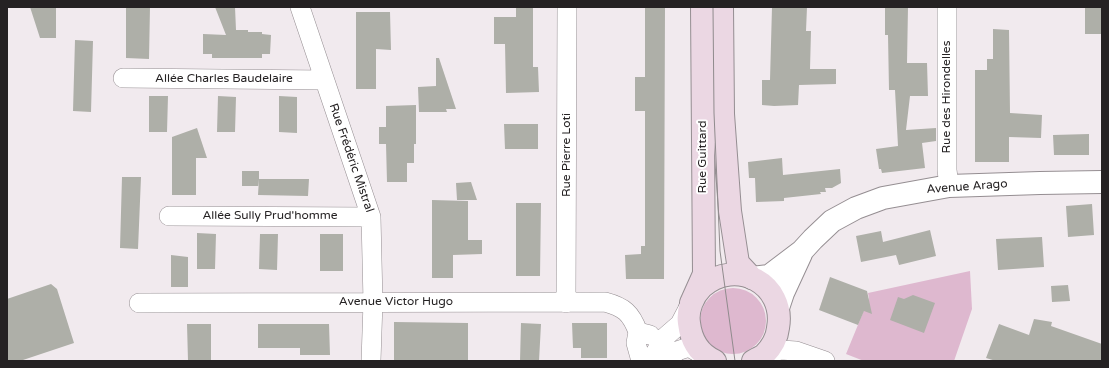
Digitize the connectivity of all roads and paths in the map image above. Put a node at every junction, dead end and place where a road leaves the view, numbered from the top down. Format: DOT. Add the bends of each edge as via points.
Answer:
graph roads {
  1 [pos="300,7"];
  2 [pos="567,7"];
  3 [pos="702,7"];
  4 [pos="722,7"];
  5 [pos="947,7"];
  6 [pos="123,78"];
  7 [pos="324,80"];
  8 [pos="1102,182"];
  9 [pos="949,186"];
  10 [pos="169,216"];
  11 [pos="371,217"];
  12 [pos="802,251"];
  13 [pos="752,278"];
  14 [pos="372,302"];
  15 [pos="566,302"];
  16 [pos="140,303"];
  17 [pos="691,304"];
  18 [pos="778,308"];
  19 [pos="638,332"];
  20 [pos="665,337"];
  21 [pos="759,359"];
  22 [pos="711,360"];
  23 [pos="371,361"];
  24 [pos="641,361"];
  25 [pos="650,361"];
  26 [pos="668,361"];
  27 [pos="825,361"];
  1 -- 7 [label="street, Rue Frédéric Mistral"];
  2 -- 15 [label="street, Rue Pierre Loti"];
  3 -- 17 [label="main road, Rue Guittard" via="704,274"];
  4 -- 13 [label="main road, Rue Guittard" via="723,114 730,211 738,262"];
  5 -- 9 [label="street, Rue des Hirondelles"];
  6 -- 7 [label="street, Allée Charles Baudelaire"];
  7 -- 11 [label="street, Rue Frédéric Mistral"];
  8 -- 9 [label="street, Avenue Arago"];
  9 -- 12 [label="street, Avenue Arago" via="883,198 856,208 832,221"];
  10 -- 11 [label="street, Allée Sully Prud'homme"];
  11 -- 14 [label="street, Rue Frédéric Mistral"];
  12 -- 13 [label="street, Avenue Arago" via="769,276"];
  12 -- 18 [label="street, Avenue Arago"];
  13 -- 17 [label="main road" via="738,274 722,275 709,281 698,291"];
  13 -- 18 [label="main road" via="764,285"];
  14 -- 15 [label="street, Avenue Victor Hugo"];
  14 -- 16 [label="street, Avenue Victor Hugo"];
  14 -- 23 [label="street, Rue Frédéric Mistral"];
  15 -- 19 [label="street, Avenue Victor Hugo" via="605,302 617,305 626,310"];
  17 -- 20 [label="street" via="680,324"];
  17 -- 22 [label="main road" via="688,318 690,334 697,347"];
  18 -- 21 [label="main road" via="778,334"];
  19 -- 20 [label="street"];
  19 -- 24 [label="street, Avenue Victor Hugo" via="636,343"];
  20 -- 25 [label="street"];
  21 -- 27 [label="street" via="781,350 796,351"];
  22 -- 26 [label="street" via="689,348 677,351"];
}
